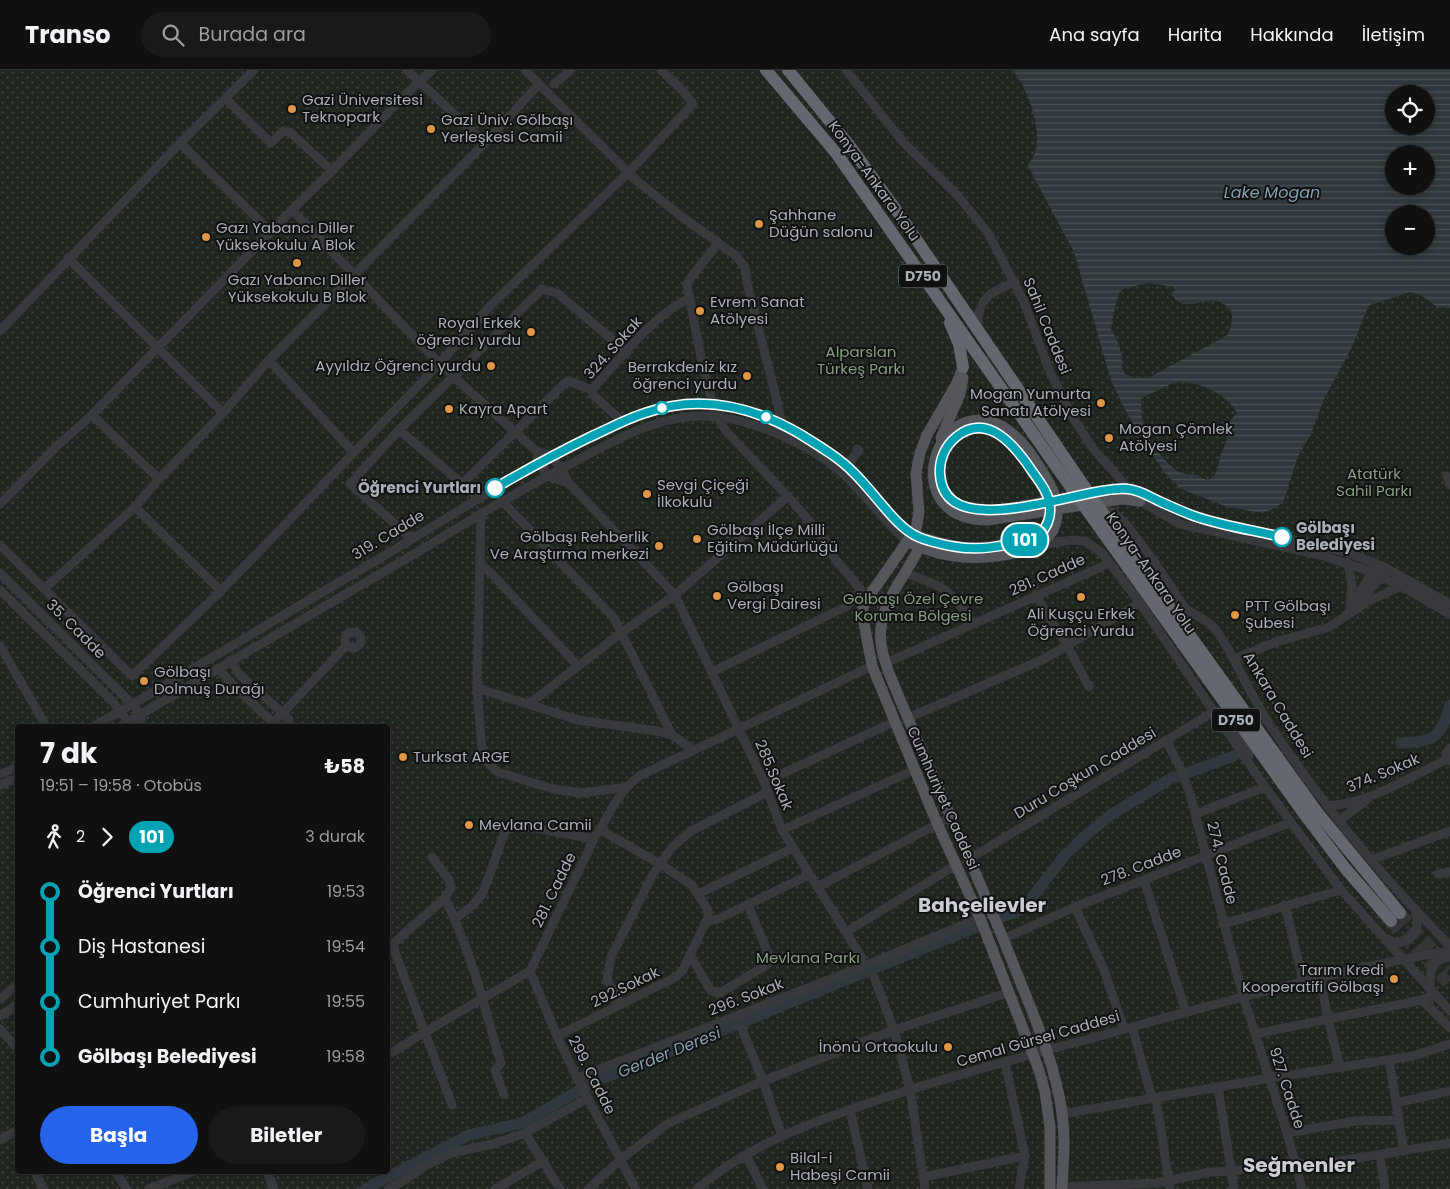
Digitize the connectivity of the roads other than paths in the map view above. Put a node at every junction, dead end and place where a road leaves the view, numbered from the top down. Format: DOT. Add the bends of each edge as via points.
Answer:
graph roads {
  1 [pos="254,70"];
  2 [pos="407,70"];
  3 [pos="432,70"];
  4 [pos="525,70"];
  5 [pos="571,70"];
  6 [pos="661,70"];
  7 [pos="766,70"];
  8 [pos="788,70"];
  9 [pos="846,70"];
  10 [pos="420,81"];
  11 [pos="539,84"];
  12 [pos="554,84"];
  13 [pos="226,99"];
  14 [pos="180,143"];
  15 [pos="484,143"];
  16 [pos="332,170"];
  17 [pos="629,172"];
  18 [pos="292,210"];
  19 [pos="271,232"];
  20 [pos="718,243"];
  21 [pos="68,258"];
  22 [pos="354,275"];
  23 [pos="1015,282"];
  24 [pos="937,296"];
  25 [pos="690,299"];
  26 [pos="978,330"];
  27 [pos="0,331"];
  28 [pos="158,348"];
  29 [pos="627,352"];
  30 [pos="269,360"];
  31 [pos="442,366"];
  32 [pos="963,367"];
  33 [pos="454,378"];
  34 [pos="592,390"];
  35 [pos="712,403"];
  36 [pos="223,413"];
  37 [pos="92,415"];
  38 [pos="716,416"];
  39 [pos="623,422"];
  40 [pos="782,424"];
  41 [pos="400,430"];
  42 [pos="515,431"];
  43 [pos="777,434"];
  44 [pos="941,443"];
  45 [pos="857,449"];
  46 [pos="535,450"];
  47 [pos="353,452"];
  48 [pos="551,456"];
  49 [pos="539,462"];
  50 [pos="847,466"];
  51 [pos="561,469"];
  52 [pos="547,476"];
  53 [pos="1042,478"];
  54 [pos="159,479"];
  55 [pos="463,483"];
  56 [pos="569,483"];
  57 [pos="1078,487"];
  58 [pos="1126,488"];
  59 [pos="788,496"];
  60 [pos="479,498"];
  61 [pos="502,501"];
  62 [pos="1140,501"];
  63 [pos="0,504"];
  64 [pos="135,507"];
  65 [pos="1096,511"];
  66 [pos="482,514"];
  67 [pos="1048,530"];
  68 [pos="410,540"];
  69 [pos="916,540"];
  70 [pos="0,545"];
  71 [pos="1038,545"];
  72 [pos="420,551"];
  73 [pos="1110,563"];
  74 [pos="1348,563"];
  75 [pos="481,565"];
  76 [pos="1372,572"];
  77 [pos="904,573"];
  78 [pos="1386,573"];
  79 [pos="0,574"];
  80 [pos="1401,586"];
  81 [pos="45,588"];
  82 [pos="0,590"];
  83 [pos="221,591"];
  84 [pos="675,595"];
  85 [pos="1035,595"];
  86 [pos="863,602"];
  87 [pos="1140,603"];
  88 [pos="887,604"];
  89 [pos="1450,604"];
  90 [pos="1450,614"];
  91 [pos="1347,616"];
  92 [pos="883,617"];
  93 [pos="973,624"];
  94 [pos="621,633"];
  95 [pos="347,645"];
  96 [pos="1067,645"];
  97 [pos="0,646"];
  98 [pos="1234,659"];
  99 [pos="231,660"];
  100 [pos="886,663"];
  101 [pos="578,666"];
  102 [pos="872,666"];
  103 [pos="218,668"];
  104 [pos="712,672"];
  105 [pos="477,688"];
  106 [pos="1089,688"];
  107 [pos="132,704"];
  108 [pos="529,704"];
  109 [pos="1220,709"];
  110 [pos="121,711"];
  111 [pos="282,714"];
  112 [pos="141,715"];
  113 [pos="908,718"];
  114 [pos="894,722"];
  115 [pos="45,724"];
  116 [pos="98,724"];
  117 [pos="125,724"];
  118 [pos="127,724"];
  119 [pos="141,724"];
  120 [pos="271,724"];
  121 [pos="273,724"];
  122 [pos="288,724"];
  123 [pos="739,729"];
  124 [pos="672,735"];
  125 [pos="1166,740"];
  126 [pos="1450,748"];
  127 [pos="692,750"];
  128 [pos="1449,760"];
  129 [pos="15,768"];
  130 [pos="914,770"];
  131 [pos="0,774"];
  132 [pos="15,779"];
  133 [pos="764,782"];
  134 [pos="0,785"];
  135 [pos="1263,785"];
  136 [pos="627,787"];
  137 [pos="768,792"];
  138 [pos="1382,792"];
  139 [pos="1327,806"];
  140 [pos="1195,814"];
  141 [pos="951,817"];
  142 [pos="1339,821"];
  143 [pos="937,823"];
  144 [pos="1291,823"];
  145 [pos="599,830"];
  146 [pos="782,830"];
  147 [pos="1450,831"];
  148 [pos="594,840"];
  149 [pos="793,848"];
  150 [pos="1206,855"];
  151 [pos="432,858"];
  152 [pos="969,859"];
  153 [pos="1371,860"];
  154 [pos="660,864"];
  155 [pos="956,865"];
  156 [pos="1450,872"];
  157 [pos="1438,874"];
  158 [pos="809,875"];
  159 [pos="1144,880"];
  160 [pos="817,887"];
  161 [pos="1341,890"];
  162 [pos="698,894"];
  163 [pos="445,898"];
  164 [pos="748,905"];
  165 [pos="1285,905"];
  166 [pos="1075,907"];
  167 [pos="1414,908"];
  168 [pos="980,918"];
  169 [pos="455,919"];
  170 [pos="706,922"];
  171 [pos="1223,924"];
  172 [pos="846,932"];
  173 [pos="1382,936"];
  174 [pos="1003,939"];
  175 [pos="390,946"];
  176 [pos="1450,946"];
  177 [pos="1450,951"];
  178 [pos="690,955"];
  179 [pos="1450,956"];
  180 [pos="862,958"];
  181 [pos="1402,959"];
  182 [pos="530,971"];
  183 [pos="874,977"];
  184 [pos="1320,977"];
  185 [pos="1303,981"];
  186 [pos="15,986"];
  187 [pos="1010,992"];
  188 [pos="1433,994"];
  189 [pos="1243,996"];
  190 [pos="482,998"];
  191 [pos="0,999"];
  192 [pos="1422,1000"];
  193 [pos="621,1004"];
  194 [pos="15,1006"];
  195 [pos="1450,1011"];
  196 [pos="1186,1012"];
  197 [pos="0,1016"];
  198 [pos="1328,1019"];
  199 [pos="1128,1028"];
  200 [pos="1450,1028"];
  201 [pos="0,1029"];
  202 [pos="742,1029"];
  203 [pos="894,1030"];
  204 [pos="425,1032"];
  205 [pos="1255,1034"];
  206 [pos="557,1036"];
  207 [pos="1450,1044"];
  208 [pos="15,1046"];
  209 [pos="1047,1050"];
  210 [pos="1034,1053"];
  211 [pos="390,1054"];
  212 [pos="1389,1060"];
  213 [pos="1005,1062"];
  214 [pos="1340,1067"];
  215 [pos="1270,1078"];
  216 [pos="763,1081"];
  217 [pos="579,1082"];
  218 [pos="1218,1087"];
  219 [pos="910,1089"];
  220 [pos="1450,1091"];
  221 [pos="504,1095"];
  222 [pos="587,1097"];
  223 [pos="1154,1098"];
  224 [pos="1396,1103"];
  225 [pos="452,1105"];
  226 [pos="850,1110"];
  227 [pos="1062,1114"];
  228 [pos="1400,1120"];
  229 [pos="525,1133"];
  230 [pos="1287,1133"];
  231 [pos="15,1134"];
  232 [pos="782,1136"];
  233 [pos="0,1140"];
  234 [pos="1450,1144"];
  235 [pos="1404,1152"];
  236 [pos="746,1154"];
  237 [pos="1380,1155"];
  238 [pos="1025,1156"];
  239 [pos="620,1160"];
  240 [pos="544,1161"];
  241 [pos="1296,1162"];
  242 [pos="1232,1171"];
  243 [pos="36,1174"];
  244 [pos="118,1174"];
  245 [pos="186,1174"];
  246 [pos="262,1174"];
  247 [pos="268,1174"];
  248 [pos="923,1177"];
  249 [pos="1170,1185"];
  250 [pos="1062,1188"];
  251 [pos="44,1189"];
  252 [pos="127,1189"];
  253 [pos="149,1189"];
  254 [pos="267,1189"];
  255 [pos="274,1189"];
  256 [pos="388,1189"];
  257 [pos="495,1189"];
  258 [pos="560,1189"];
  259 [pos="588,1189"];
  260 [pos="636,1189"];
  261 [pos="697,1189"];
  262 [pos="763,1189"];
  263 [pos="868,1189"];
  264 [pos="925,1189"];
  265 [pos="1019,1189"];
  266 [pos="1050,1189"];
  267 [pos="1234,1189"];
  268 [pos="1302,1189"];
  269 [pos="1385,1189"];
  1 -- 13 [label="street"];
  2 -- 10 [label="street"];
  3 -- 10 [label="street"];
  4 -- 11 [label="street"];
  5 -- 12 [label="street"];
  6 -- 17 [label="street" via="693,104"];
  7 -- 24 [label="highway, Konya-Ankara Yolu / D750" via="836,153"];
  8 -- 26 [label="highway, D750" via="849,145"];
  9 -- 23 [label="street, Sahil Caddesi" via="903,142 977,218"];
  10 -- 15 [label="street"];
  10 -- 16 [label="street"];
  11 -- 15 [label="street"];
  11 -- 17 [label="street"];
  13 -- 14 [label="street"];
  13 -- 16 [label="street" via="270,143 283,131 290,132"];
  14 -- 19 [label="street"];
  14 -- 21 [label="street"];
  15 -- 22 [label="street"];
  16 -- 18 [label="street"];
  17 -- 20 [label="street"];
  17 -- 31 [label="street" via="490,306"];
  18 -- 19 [label="street"];
  18 -- 22 [label="street"];
  19 -- 28 [label="street"];
  20 -- 25 [label="street" via="689,280"];
  20 -- 40 [label="street" via="735,254 745,267"];
  21 -- 27 [label="street"];
  21 -- 28 [label="street"];
  22 -- 30 [label="street"];
  22 -- 31 [label="street"];
  23 -- 26 [label="street" via="989,294 980,305"];
  23 -- 58 [label="street, Sahil Caddesi" via="1064,402 1087,441"];
  24 -- 32 [label="highway" via="959,344"];
  24 -- 57 [label="highway, Konya-Ankara Yolu / D750"];
  25 -- 29 [label="street, 324. Sokak" via="677,304"];
  25 -- 35 [label="street"];
  26 -- 57 [label="highway, D750"];
  28 -- 36 [label="street"];
  28 -- 37 [label="street"];
  29 -- 33 [label="street" via="557,293 542,289"];
  29 -- 34 [label="street, 324. Sokak"];
  30 -- 36 [label="street"];
  30 -- 47 [label="street"];
  31 -- 33 [label="street"];
  31 -- 47 [label="street"];
  32 -- 44 [label="main road" via="960,394"];
  32 -- 69 [label="main road" via="920,453 915,480 919,506"];
  33 -- 41 [label="street"];
  33 -- 42 [label="street"];
  34 -- 39 [label="street, 324. Sokak" via="593,395"];
  34 -- 42 [label="street" via="569,381 564,383"];
  35 -- 38 [label="street"];
  35 -- 39 [label="street, 319. Cadde" via="666,407"];
  35 -- 40 [label="street, 319. Cadde"];
  36 -- 54 [label="street"];
  37 -- 54 [label="street"];
  37 -- 63 [label="street"];
  38 -- 43 [label="street, 319. Cadde" via="743,421"];
  38 -- 51 [label="street, 319. Cadde" via="687,417 655,424"];
  38 -- 59 [label="street" via="727,432"];
  39 -- 48 [label="street, 319. Cadde"];
  40 -- 43 [label="street"];
  40 -- 50 [label="street, 319. Cadde"];
  41 -- 55 [label="street"];
  41 -- 68 [label="street" via="350,484"];
  42 -- 46 [label="street"];
  42 -- 55 [label="street"];
  43 -- 69 [label="street, 319. Cadde" via="840,471 892,528"];
  44 -- 53 [label="main road" via="964,423 988,421 1016,437 1030,452"];
  44 -- 62 [label="main road" via="934,459 935,489 940,500 951,510 973,519 988,520 1121,499"];
  45 -- 50 [label="street"];
  46 -- 48 [label="street"];
  46 -- 49 [label="street"];
  47 -- 83 [label="street"];
  48 -- 49 [label="street, 319. Cadde"];
  48 -- 51 [label="street, 285.Sokak"];
  49 -- 52 [label="street"];
  49 -- 60 [label="street, 319. Cadde"];
  50 -- 69 [label="street, 319. Cadde"];
  51 -- 52 [label="street, 319. Cadde"];
  51 -- 56 [label="street, 285.Sokak"];
  52 -- 56 [label="street"];
  52 -- 61 [label="street, 319. Cadde"];
  53 -- 58 [label="main road" via="1012,444 987,429 962,433 945,452 940,466 942,486 948,497 976,510 1007,508"];
  53 -- 67 [label="main road, bridge" via="1054,492 1058,504 1057,518"];
  54 -- 64 [label="street"];
  55 -- 60 [label="street"];
  56 -- 84 [label="street, 285.Sokak"];
  57 -- 65 [label="highway, D750, bridge"];
  58 -- 62 [label="street, Sahil Caddesi"];
  58 -- 78 [label="street" via="1205,519 1349,553"];
  59 -- 84 [label="street"];
  59 -- 86 [label="street" via="861,590"];
  60 -- 68 [label="street, 319. Cadde"];
  61 -- 66 [label="street, 319. Cadde"];
  61 -- 94 [label="street" via="614,618"];
  62 -- 74 [label="street, Sahil Caddesi" via="1180,524"];
  64 -- 81 [label="street"];
  64 -- 83 [label="street"];
  65 -- 98 [label="street, Ankara Caddesi" via="1113,512 1121,518 1184,607 1214,628"];
  65 -- 109 [label="highway, Konya-Ankara Yolu / D750"];
  65 -- 109 [label="highway, Konya-Ankara Yolu / D750" via="1396,917 1345,868"];
  66 -- 72 [label="street, 319. Cadde"];
  66 -- 75 [label="street"];
  67 -- 69 [label="main road, 319. Cadde" via="1034,538 980,549"];
  67 -- 71 [label="main road" via="1046,539"];
  68 -- 72 [label="street"];
  68 -- 107 [label="street, 319. Cadde"];
  69 -- 71 [label="main road, 319. Cadde" via="947,556 977,559"];
  69 -- 77 [label="main road, Cumhuriyet Caddesi"];
  69 -- 86 [label="main road"];
  70 -- 81 [label="street"];
  71 -- 73 [label="street, 319. Cadde" via="1085,541"];
  72 -- 99 [label="street, 319. Cadde"];
  73 -- 85 [label="street, 281. Cadde"];
  73 -- 87 [label="street"];
  74 -- 76 [label="street, Sahil Caddesi"];
  74 -- 91 [label="street" via="1352,593"];
  75 -- 101 [label="street"];
  75 -- 105 [label="street"];
  76 -- 78 [label="street, Sahil Caddesi"];
  76 -- 91 [label="street"];
  77 -- 88 [label="main road, Cumhuriyet Caddesi"];
  77 -- 93 [label="street" via="942,587 956,599"];
  78 -- 80 [label="street"];
  78 -- 89 [label="street"];
  78 -- 91 [label="street"];
  79 -- 107 [label="street, 35. Cadde"];
  80 -- 90 [label="street"];
  80 -- 91 [label="street"];
  81 -- 83 [label="street" via="132,676"];
  82 -- 110 [label="street, 35. Cadde"];
  84 -- 94 [label="street"];
  84 -- 104 [label="street, 285.Sokak"];
  85 -- 93 [label="street, 281. Cadde"];
  85 -- 96 [label="street"];
  86 -- 88 [label="main road" via="876,594"];
  86 -- 92 [label="main road" via="870,619"];
  86 -- 102 [label="main road, Cumhuriyet Caddesi"];
  86 -- 104 [label="street" via="847,606"];
  87 -- 96 [label="street"];
  87 -- 109 [label="street"];
  88 -- 92 [label="main road, Cumhuriyet Caddesi"];
  91 -- 98 [label="street" via="1329,627 1276,642"];
  92 -- 100 [label="main road, Cumhuriyet Caddesi" via="880,642"];
  93 -- 100 [label="street, 281. Cadde"];
  94 -- 101 [label="street"];
  94 -- 124 [label="street"];
  95 -- 111 [label="street"];
  96 -- 106 [label="street"];
  96 -- 113 [label="street"];
  97 -- 115 [label="street"];
  98 -- 139 [label="street, Ankara Caddesi" via="1277,736"];
  99 -- 103 [label="street, 319. Cadde"];
  99 -- 111 [label="street" via="239,674"];
  100 -- 113 [label="main road, Cumhuriyet Caddesi"];
  101 -- 108 [label="street"];
  102 -- 114 [label="main road, Cumhuriyet Caddesi"];
  102 -- 123 [label="street, 281. Cadde"];
  103 -- 112 [label="street, 319. Cadde"];
  103 -- 120 [label="street"];
  104 -- 123 [label="street, 285.Sokak"];
  105 -- 108 [label="street"];
  105 -- 136 [label="street" via="482,751 492,767 553,789 582,793"];
  107 -- 110 [label="street, 319. Cadde"];
  107 -- 112 [label="street, 35. Cadde"];
  108 -- 124 [label="street" via="578,720"];
  109 -- 125 [label="street, Duru Coşkun Caddesi"];
  109 -- 135 [label="street"];
  110 -- 116 [label="street, 319. Cadde"];
  110 -- 117 [label="street, 35. Cadde"];
  111 -- 121 [label="street"];
  111 -- 122 [label="street" via="289,720"];
  112 -- 118 [label="street, 319. Cadde"];
  112 -- 119 [label="street"];
  113 -- 141 [label="main road, Cumhuriyet Caddesi"];
  114 -- 130 [label="main road, Cumhuriyet Caddesi"];
  114 -- 133 [label="street"];
  123 -- 127 [label="street, 281. Cadde"];
  123 -- 133 [label="street, 285.Sokak"];
  124 -- 127 [label="street"];
  125 -- 140 [label="street, 274. Cadde"];
  125 -- 152 [label="street, Duru Coşkun Caddesi"];
  126 -- 128 [label="street" via="1446,752"];
  127 -- 136 [label="street, 281. Cadde" via="639,776"];
  128 -- 138 [label="street, 374. Sokak"];
  129 -- 131 [label="street"];
  130 -- 143 [label="main road, Cumhuriyet Caddesi"];
  130 -- 146 [label="street"];
  132 -- 134 [label="street"];
  133 -- 137 [label="street, 285.Sokak"];
  135 -- 140 [label="street"];
  135 -- 144 [label="street"];
  136 -- 145 [label="street, 281. Cadde"];
  137 -- 146 [label="street, 285.Sokak"];
  137 -- 154 [label="street" via="691,832 672,847"];
  138 -- 139 [label="street, 374. Sokak"];
  138 -- 142 [label="street"];
  139 -- 142 [label="street, Ankara Caddesi"];
  140 -- 150 [label="street, 274. Cadde"];
  141 -- 143 [label="street"];
  141 -- 152 [label="main road, Cumhuriyet Caddesi"];
  142 -- 153 [label="street, Ankara Caddesi"];
  143 -- 155 [label="main road, Cumhuriyet Caddesi"];
  143 -- 160 [label="street"];
  144 -- 150 [label="street, 278. Cadde"];
  144 -- 161 [label="street"];
  145 -- 148 [label="street, 281. Cadde"];
  145 -- 154 [label="street"];
  146 -- 149 [label="street, 285.Sokak"];
  147 -- 153 [label="street"];
  148 -- 169 [label="street" via="513,826 506,831 483,893"];
  148 -- 182 [label="street, 281. Cadde"];
  149 -- 158 [label="street, 285.Sokak"];
  149 -- 162 [label="street"];
  150 -- 159 [label="street, 278. Cadde"];
  150 -- 171 [label="street, 274. Cadde"];
  151 -- 163 [label="street" via="451,885"];
  152 -- 174 [label="main road, Cumhuriyet Caddesi"];
  153 -- 167 [label="street, Ankara Caddesi"];
  154 -- 162 [label="street" via="692,885"];
  154 -- 193 [label="street" via="611,957 607,980"];
  155 -- 168 [label="main road, Cumhuriyet Caddesi"];
  155 -- 172 [label="street"];
  156 -- 157 [label="street"];
  158 -- 160 [label="street, 285.Sokak"];
  158 -- 164 [label="street"];
  159 -- 166 [label="street, 278. Cadde"];
  159 -- 196 [label="street"];
  160 -- 172 [label="street, 285.Sokak"];
  161 -- 165 [label="street"];
  161 -- 173 [label="street"];
  162 -- 170 [label="street" via="708,910"];
  163 -- 169 [label="street"];
  163 -- 175 [label="street"];
  164 -- 170 [label="street"];
  164 -- 178 [label="street" via="770,958 768,964 716,993 711,991"];
  165 -- 171 [label="street"];
  165 -- 185 [label="street"];
  166 -- 174 [label="street, 278. Cadde"];
  166 -- 199 [label="street"];
  167 -- 173 [label="street" via="1418,922 1412,935 1396,943"];
  167 -- 176 [label="street, Ankara Caddesi"];
  168 -- 187 [label="main road, Cumhuriyet Caddesi"];
  168 -- 217 [label="street, 296. Sokak"];
  169 -- 190 [label="street"];
  170 -- 178 [label="street, 292.Sokak"];
  171 -- 189 [label="street, 274. Cadde"];
  172 -- 180 [label="street, 285.Sokak"];
  173 -- 181 [label="street"];
  174 -- 209 [label="main road, Cumhuriyet Caddesi"];
  175 -- 204 [label="street"];
  177 -- 181 [label="street, Cemal Gürsel Caddesi"];
  178 -- 193 [label="street, 292.Sokak" via="676,977"];
  179 -- 188 [label="street" via="1441,958 1434,965 1430,978"];
  181 -- 184 [label="street, Cemal Gürsel Caddesi"];
  181 -- 188 [label="street"];
  182 -- 190 [label="street"];
  182 -- 206 [label="street, 299. Cadde"];
  183 -- 203 [label="street"];
  184 -- 185 [label="street, Cemal Gürsel Caddesi"];
  184 -- 198 [label="street"];
  185 -- 189 [label="street, Cemal Gürsel Caddesi"];
  186 -- 191 [label="street"];
  187 -- 203 [label="street"];
  187 -- 210 [label="main road, Cumhuriyet Caddesi"];
  188 -- 192 [label="street"];
  188 -- 195 [label="street"];
  189 -- 196 [label="street, Cemal Gürsel Caddesi"];
  189 -- 205 [label="street, 927. Cadde"];
  190 -- 204 [label="street"];
  190 -- 221 [label="street" via="501,1062 495,1070"];
  192 -- 198 [label="street"];
  192 -- 200 [label="street"];
  193 -- 206 [label="street, 292.Sokak"];
  194 -- 197 [label="street"];
  196 -- 199 [label="street, Cemal Gürsel Caddesi"];
  198 -- 205 [label="street"];
  198 -- 214 [label="street"];
  199 -- 209 [label="street, Cemal Gürsel Caddesi"];
  199 -- 223 [label="street"];
  201 -- 208 [label="street"];
  202 -- 216 [label="street"];
  203 -- 216 [label="street"];
  203 -- 219 [label="street"];
  204 -- 211 [label="street"];
  204 -- 225 [label="street"];
  205 -- 215 [label="street, 927. Cadde"];
  206 -- 217 [label="street, 299. Cadde"];
  207 -- 212 [label="street"];
  209 -- 210 [label="street, Cemal Gürsel Caddesi"];
  209 -- 227 [label="main road, Cumhuriyet Caddesi"];
  210 -- 213 [label="street, Cemal Gürsel Caddesi"];
  210 -- 266 [label="main road, Cumhuriyet Caddesi" via="1048,1110"];
  212 -- 214 [label="street"];
  212 -- 224 [label="street"];
  213 -- 219 [label="street, Cemal Gürsel Caddesi"];
  213 -- 238 [label="street"];
  214 -- 215 [label="street"];
  215 -- 218 [label="street"];
  215 -- 230 [label="street, 927. Cadde"];
  216 -- 232 [label="street"];
  216 -- 239 [label="street" via="667,1124"];
  217 -- 222 [label="street, 299. Cadde"];
  218 -- 223 [label="street"];
  218 -- 242 [label="street"];
  219 -- 226 [label="street, Cemal Gürsel Caddesi"];
  219 -- 248 [label="street"];
  220 -- 224 [label="street"];
  222 -- 229 [label="street"];
  222 -- 239 [label="street, 299. Cadde"];
  223 -- 227 [label="street"];
  223 -- 249 [label="street"];
  224 -- 228 [label="street"];
  226 -- 232 [label="street, Cemal Gürsel Caddesi"];
  226 -- 263 [label="street"];
  227 -- 250 [label="main road, Cumhuriyet Caddesi"];
  228 -- 230 [label="street" via="1355,1122"];
  228 -- 235 [label="street"];
  229 -- 240 [label="street"];
  229 -- 256 [label="street" via="451,1153"];
  230 -- 241 [label="street, 927. Cadde"];
  231 -- 233 [label="street"];
  232 -- 236 [label="street, Cemal Gürsel Caddesi"];
  234 -- 235 [label="street"];
  235 -- 237 [label="street"];
  236 -- 261 [label="street, Cemal Gürsel Caddesi"];
  236 -- 262 [label="street"];
  237 -- 241 [label="street" via="1309,1166"];
  237 -- 269 [label="street"];
  238 -- 248 [label="street"];
  238 -- 265 [label="street"];
  239 -- 259 [label="street"];
  239 -- 260 [label="street, 299. Cadde"];
  240 -- 257 [label="street"];
  240 -- 258 [label="street"];
  241 -- 242 [label="street"];
  241 -- 268 [label="street, 927. Cadde"];
  242 -- 249 [label="street" via="1210,1172"];
  242 -- 267 [label="street"];
  243 -- 251 [label="street"];
  244 -- 252 [label="street"];
  245 -- 253 [label="street"];
  246 -- 254 [label="street"];
  247 -- 255 [label="street"];
  248 -- 264 [label="street"];
  249 -- 250 [label="street"];
}
